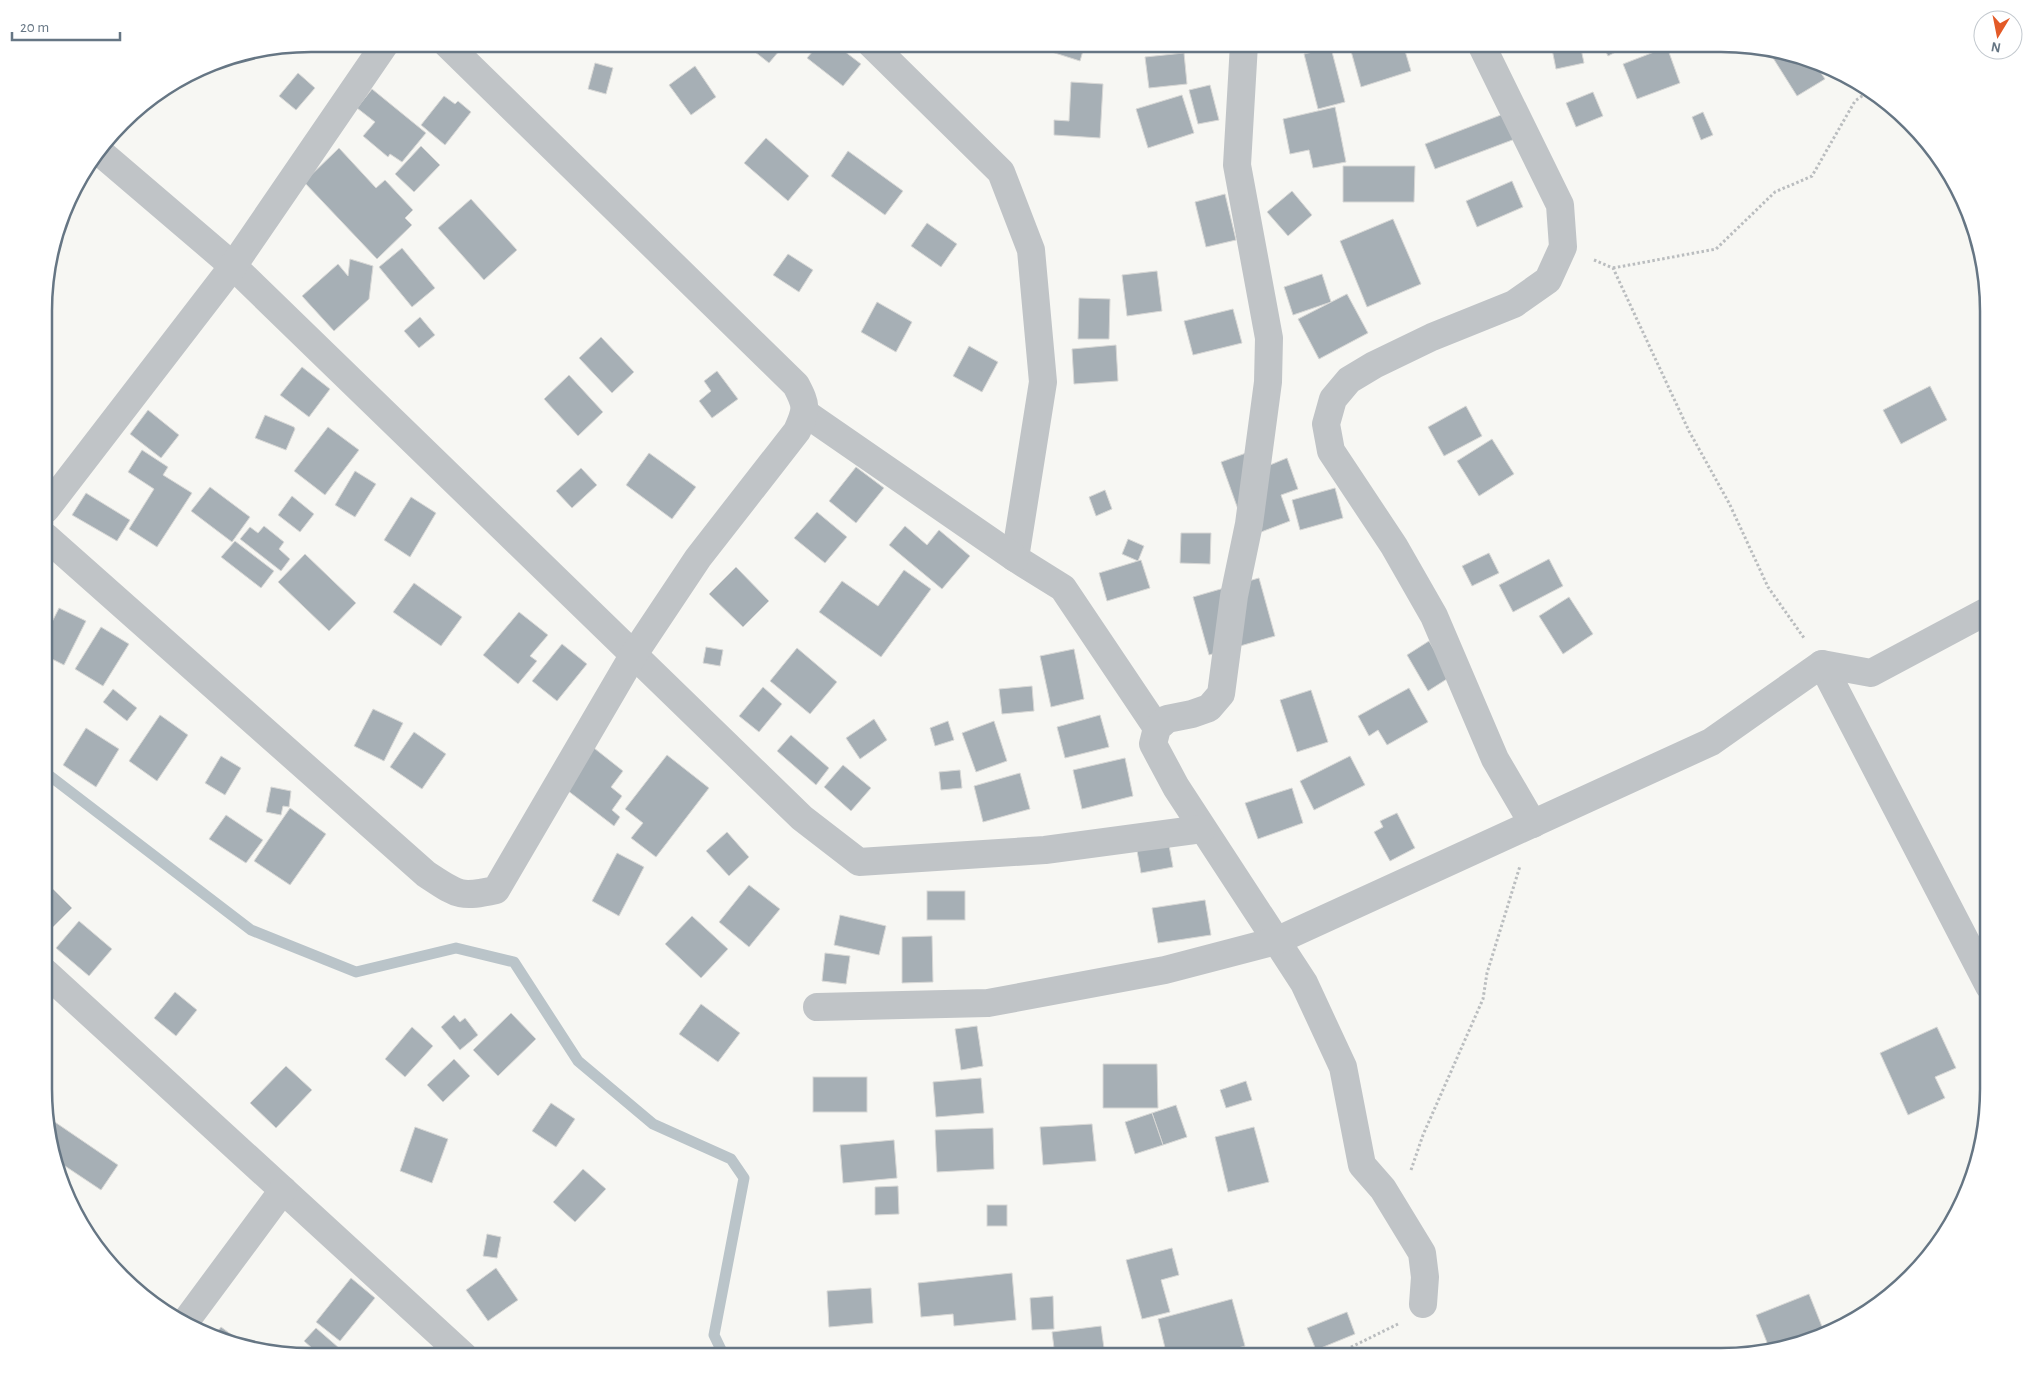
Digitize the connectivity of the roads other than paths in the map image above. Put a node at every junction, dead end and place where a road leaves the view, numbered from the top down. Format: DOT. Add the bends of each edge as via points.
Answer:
graph roads {
  1 [pos="380,52"];
  2 [pos="455,52"];
  3 [pos="879,52"];
  4 [pos="1244,52"];
  5 [pos="1485,52"];
  6 [pos="104,156"];
  7 [pos="233,266"];
  8 [pos="805,413"];
  9 [pos="52,502"];
  10 [pos="52,542"];
  11 [pos="1015,558"];
  12 [pos="1980,615"];
  13 [pos="634,654"];
  14 [pos="1822,664"];
  15 [pos="1157,728"];
  16 [pos="1533,824"];
  17 [pos="1202,829"];
  18 [pos="1276,941"];
  19 [pos="1980,969"];
  20 [pos="52,978"];
  21 [pos="817,1006"];
  22 [pos="283,1190"];
  23 [pos="1423,1304"];
  24 [pos="189,1317"];
  25 [pos="455,1348"];
  1 -- 7 [label="street"];
  2 -- 8 [label="street" via="796,385 803,398"];
  3 -- 11 [label="street" via="1001,172 1031,250 1043,382"];
  4 -- 15 [label="street" via="1237,165 1269,338 1268,382 1250,524 1234,596 1221,694 1209,708 1167,719"];
  5 -- 16 [label="street" via="1560,205 1564,247 1548,280 1514,304 1432,338 1349,380 1333,400 1326,424 1331,451 1394,546 1434,616 1495,759"];
  6 -- 7 [label="street"];
  7 -- 9 [label="street"];
  7 -- 13 [label="street"];
  8 -- 11 [label="street"];
  8 -- 13 [label="street" via="797,431 698,558"];
  10 -- 13 [label="street" via="426,874 456,894 474,895 496,890"];
  11 -- 15 [label="street" via="1064,588"];
  12 -- 14 [label="street" via="1872,673"];
  13 -- 17 [label="street" via="802,818 859,862 1045,850"];
  14 -- 16 [label="street" via="1712,742"];
  14 -- 19 [label="street"];
  15 -- 17 [label="street" via="1153,744"];
  16 -- 18 [label="street"];
  17 -- 18 [label="street"];
  18 -- 21 [label="street" via="1165,970 988,1003"];
  18 -- 23 [label="street" via="1304,982 1343,1067 1362,1165 1383,1189 1422,1253 1425,1278"];
  20 -- 22 [label="street"];
  22 -- 24 [label="street"];
  22 -- 25 [label="street"];
}
